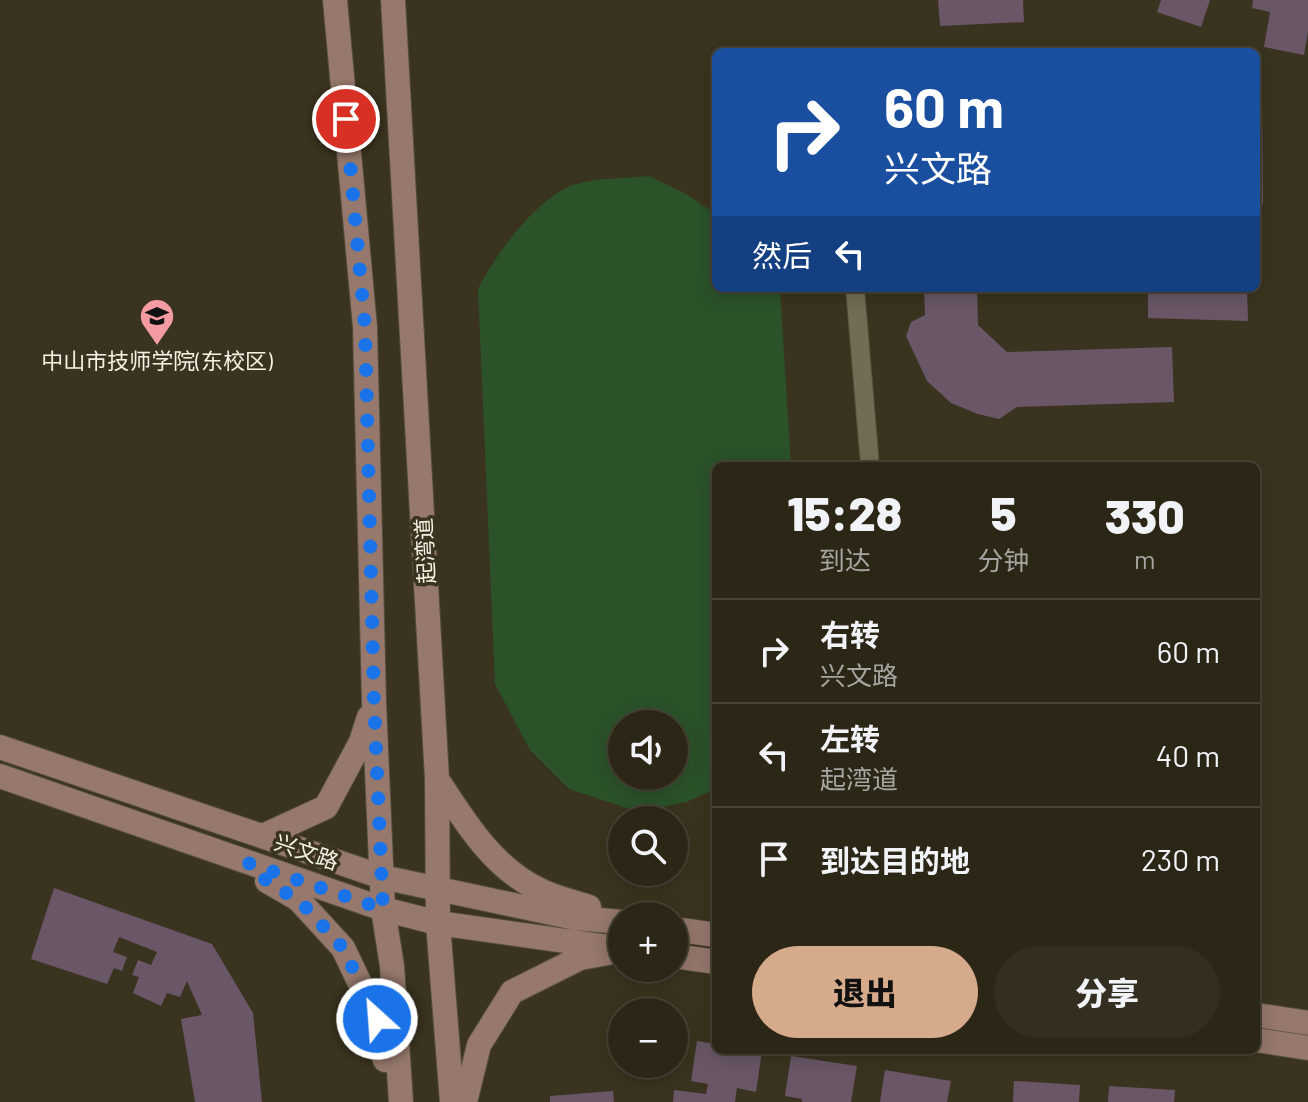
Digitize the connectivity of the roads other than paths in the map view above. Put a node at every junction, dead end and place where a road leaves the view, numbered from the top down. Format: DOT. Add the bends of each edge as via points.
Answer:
graph roads {
  1 [pos="335,0"];
  2 [pos="393,0"];
  3 [pos="855,292"];
  4 [pos="870,462"];
  5 [pos="374,702"];
  6 [pos="0,747"];
  7 [pos="0,776"];
  8 [pos="437,779"];
  9 [pos="263,836"];
  10 [pos="248,863"];
  11 [pos="382,877"];
  12 [pos="436,888"];
  13 [pos="383,909"];
  14 [pos="608,915"];
  15 [pos="608,919"];
  16 [pos="438,923"];
  17 [pos="688,931"];
  18 [pos="712,934"];
  19 [pos="608,948"];
  20 [pos="608,953"];
  21 [pos="688,958"];
  22 [pos="712,961"];
  23 [pos="1260,1016"];
  24 [pos="1308,1023"];
  25 [pos="1260,1041"];
  26 [pos="1308,1048"];
  27 [pos="394,1102"];
  28 [pos="401,1102"];
  29 [pos="452,1102"];
  30 [pos="465,1102"];
  1 -- 5 [label="main road" via="365,327"];
  2 -- 8 [label="main road, 起湾道"];
  3 -- 4 [label="street"];
  5 -- 9 [label="main road" via="361,742 326,807"];
  5 -- 11 [label="main road"];
  6 -- 9 [label="main road, 兴文路"];
  7 -- 10 [label="main road, 兴文路"];
  8 -- 12 [label="main road, 起湾道"];
  8 -- 14 [label="main road" via="503,866 541,891"];
  9 -- 11 [label="main road, 兴文路"];
  10 -- 13 [label="main road, 兴文路"];
  10 -- 27 [label="main road" via="272,886 298,899 343,948 377,1019"];
  11 -- 12 [label="main road, 兴文路"];
  11 -- 13 [label="main road"];
  12 -- 15 [label="main road, 兴文路" via="575,918"];
  12 -- 16 [label="main road, 起湾道"];
  13 -- 16 [label="main road, 兴文路"];
  13 -- 28 [label="main road"];
  16 -- 19 [label="main road, 兴文路"];
  16 -- 29 [label="main road, 起湾道"];
  17 -- 18 [label="main road"];
  20 -- 30 [label="main road" via="580,958 512,992 479,1045"];
  21 -- 22 [label="main road"];
  23 -- 24 [label="main road"];
  25 -- 26 [label="main road"];
}
